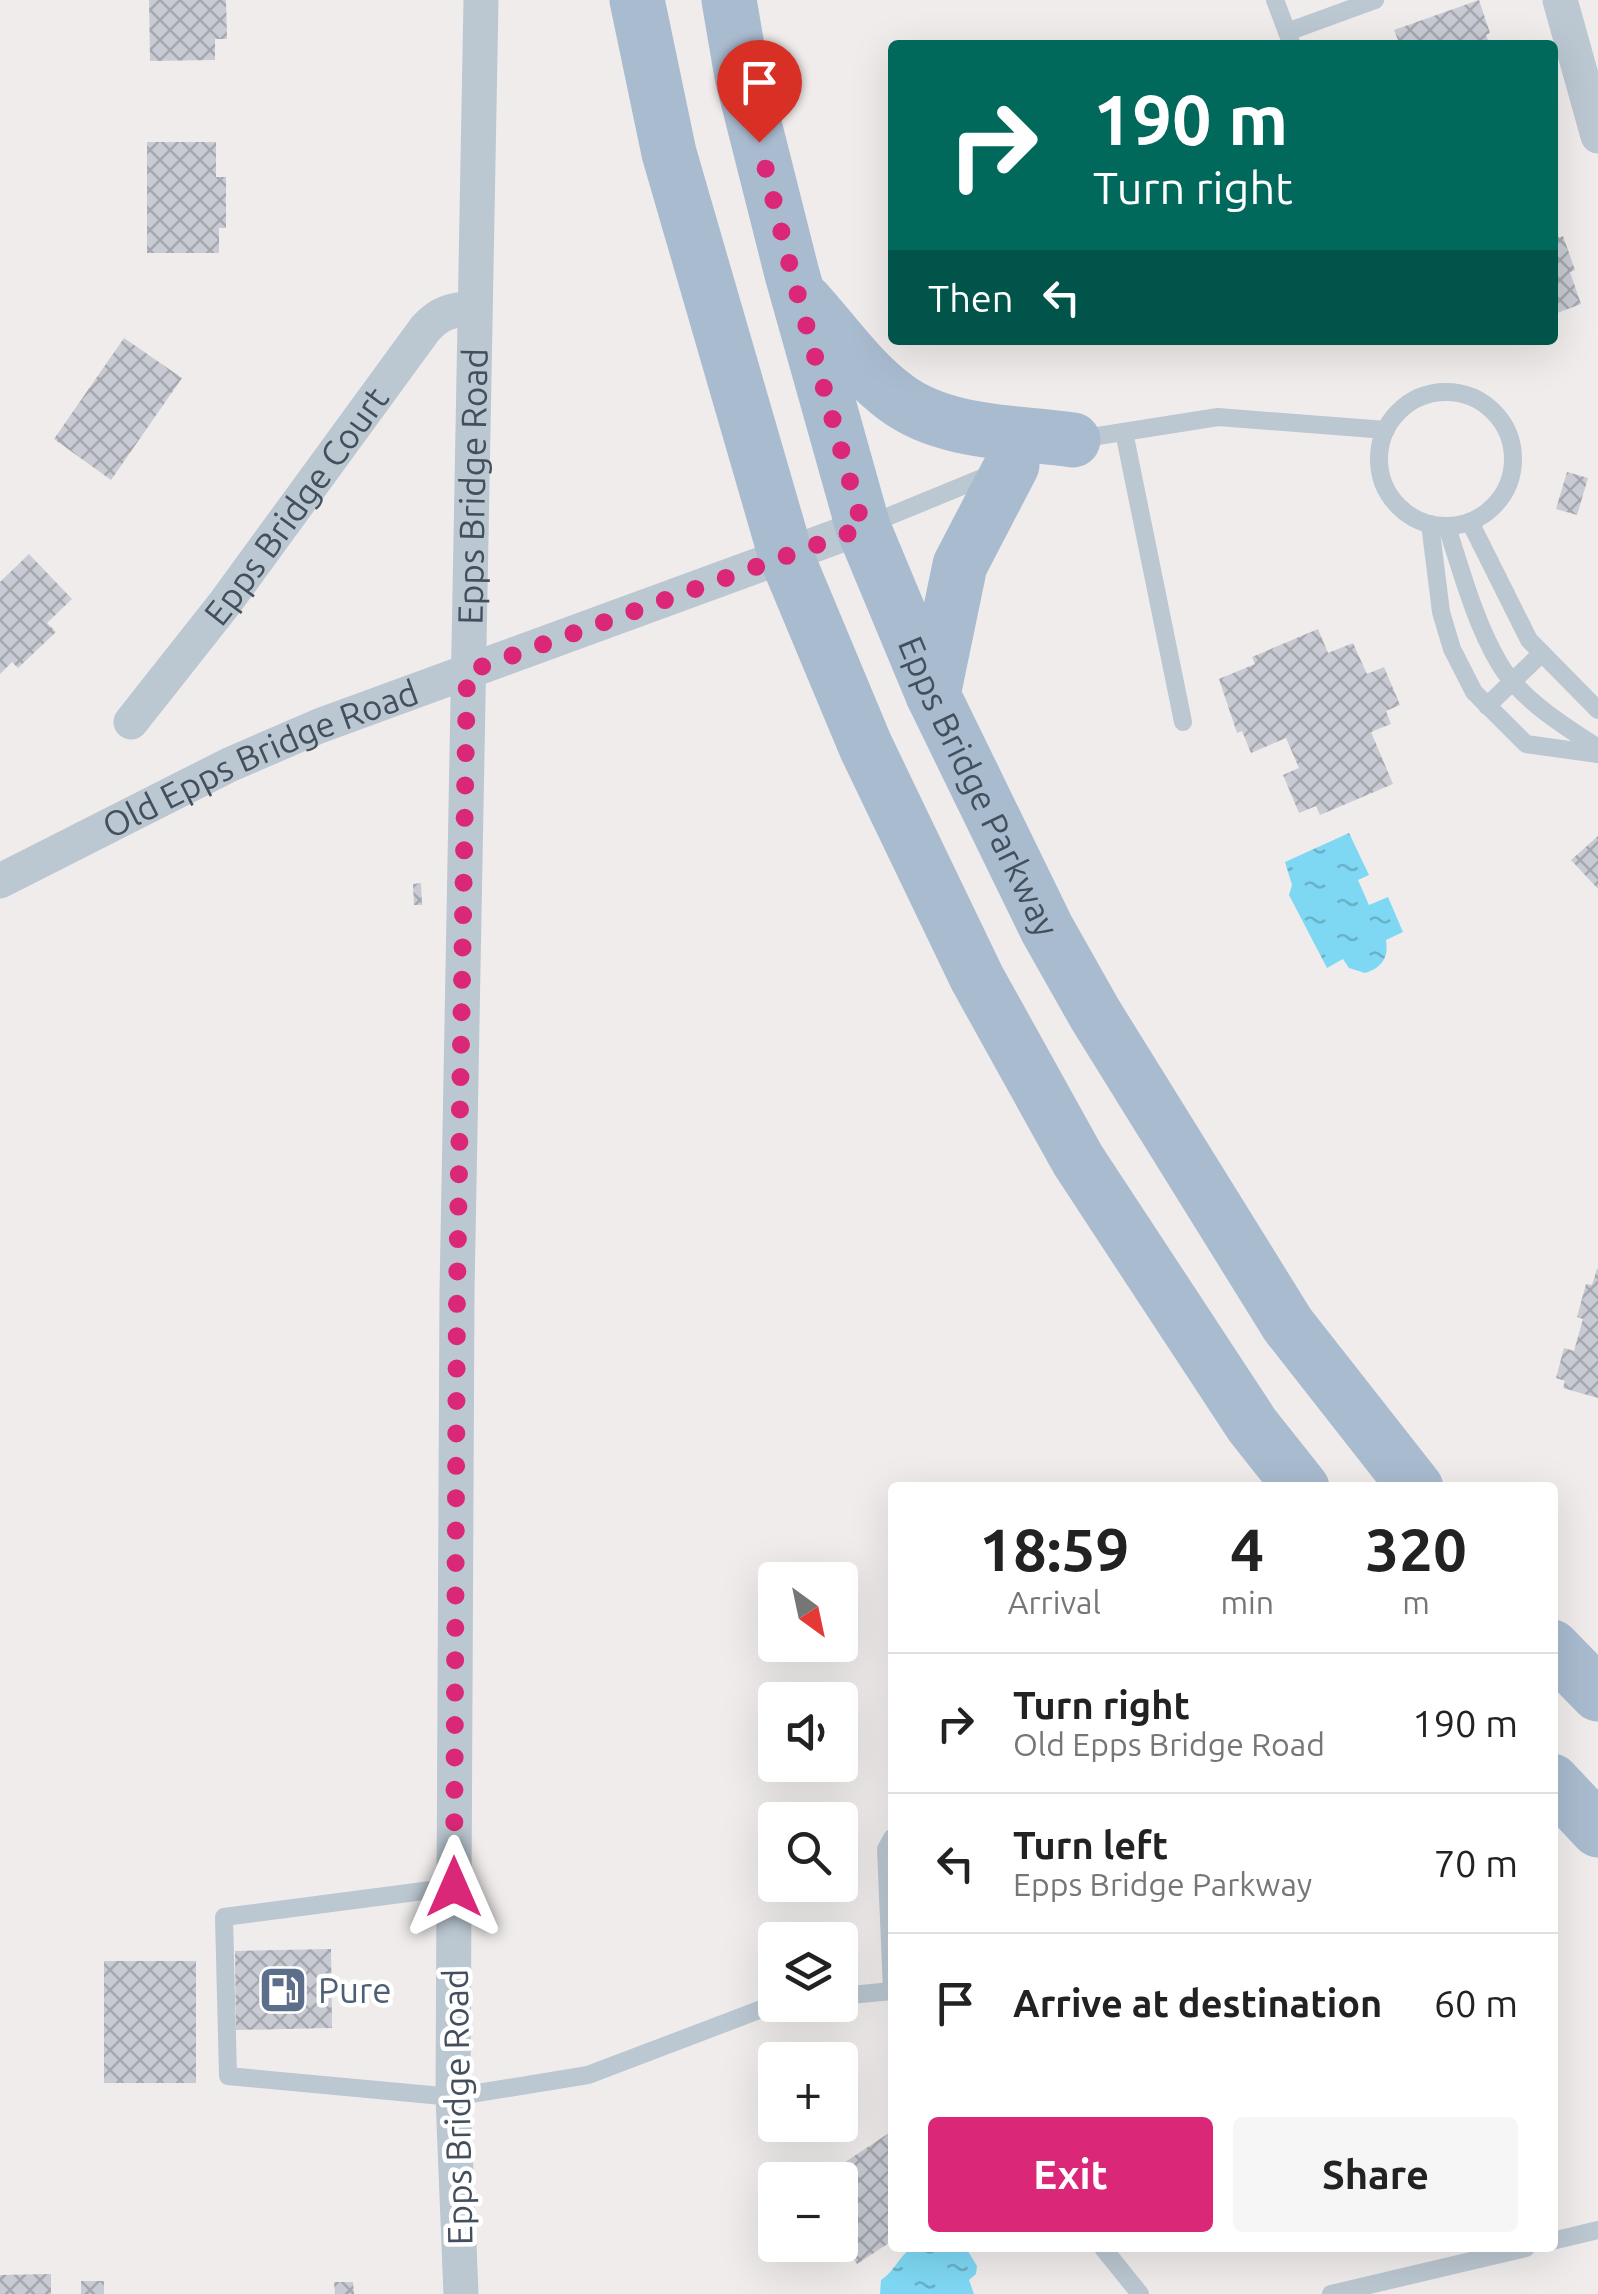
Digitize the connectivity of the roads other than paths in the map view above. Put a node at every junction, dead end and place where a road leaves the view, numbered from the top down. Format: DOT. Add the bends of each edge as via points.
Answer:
graph roads {
  1 [pos="480,0"];
  2 [pos="637,0"];
  3 [pos="729,0"];
  4 [pos="1275,0"];
  5 [pos="1375,0"];
  6 [pos="1560,0"];
  7 [pos="1290,38"];
  8 [pos="1598,136"];
  9 [pos="797,292"];
  10 [pos="472,308"];
  11 [pos="1386,430"];
  12 [pos="1056,450"];
  13 [pos="1470,522"];
  14 [pos="1439,526"];
  15 [pos="863,528"];
  16 [pos="785,554"];
  17 [pos="1542,653"];
  18 [pos="467,672"];
  19 [pos="1514,680"];
  20 [pos="933,695"];
  21 [pos="1486,706"];
  22 [pos="1598,710"];
  23 [pos="131,722"];
  24 [pos="1183,722"];
  25 [pos="1598,751"];
  26 [pos="0,881"];
  27 [pos="1297,1482"];
  28 [pos="1411,1482"];
  29 [pos="1558,1654"];
  30 [pos="1598,1694"];
  31 [pos="1558,1787"];
  32 [pos="1598,1830"];
  33 [pos="888,1845"];
  34 [pos="454,1887"];
  35 [pos="888,1896"];
  36 [pos="888,1991"];
  37 [pos="858,1994"];
  38 [pos="758,2010"];
  39 [pos="453,2098"];
  40 [pos="1598,2230"];
  41 [pos="1558,2240"];
  42 [pos="1107,2252"];
  43 [pos="1509,2252"];
  44 [pos="462,2294"];
  45 [pos="1140,2294"];
  46 [pos="1331,2294"];
  1 -- 10 [label="street, Epps Bridge Road"];
  2 -- 16 [label="main road" via="669,154"];
  3 -- 9 [label="main road, Epps Bridge Parkway"];
  4 -- 7 [label="lane"];
  5 -- 7 [label="lane"];
  6 -- 8 [label="street"];
  9 -- 12 [label="main road" via="871,376 910,407"];
  9 -- 15 [label="main road, Epps Bridge Parkway"];
  10 -- 18 [label="street, Epps Bridge Road"];
  10 -- 23 [label="street, Epps Bridge Court" via="450,310 425,329"];
  11 -- 12 [label="lane" via="1218,416"];
  11 -- 13 [label="lane" via="1422,396 1475,397 1494,411 1511,439 1514,462 1505,493"];
  11 -- 14 [label="lane" via="1380,470 1388,492 1409,515"];
  12 -- 15 [label="lane"];
  12 -- 20 [label="main road" via="960,566"];
  12 -- 24 [label="lane"];
  13 -- 14 [label="lane"];
  13 -- 17 [label="lane" via="1529,640"];
  14 -- 19 [label="lane" via="1500,666"];
  14 -- 21 [label="lane" via="1442,612 1452,649"];
  15 -- 16 [label="street, Old Epps Bridge Road"];
  15 -- 20 [label="main road, Epps Bridge Parkway"];
  16 -- 18 [label="street, Old Epps Bridge Road"];
  16 -- 27 [label="main road" via="866,746 960,942 1078,1160 1252,1425"];
  17 -- 19 [label="lane"];
  17 -- 22 [label="lane"];
  18 -- 26 [label="street, Old Epps Bridge Road" via="229,765"];
  18 -- 34 [label="street, Epps Bridge Road"];
  19 -- 21 [label="lane"];
  19 -- 25 [label="lane" via="1549,718"];
  20 -- 28 [label="main road, Epps Bridge Parkway" via="1096,1014 1288,1325"];
  21 -- 25 [label="lane" via="1526,744"];
  29 -- 30 [label="main road"];
  31 -- 32 [label="main road"];
  33 -- 35 [label="lane"];
  34 -- 39 [label="street, Epps Bridge Road"];
  34 -- 39 [label="lane" via="224,1918 228,2076"];
  36 -- 37 [label="lane"];
  38 -- 39 [label="lane" via="588,2074"];
  39 -- 44 [label="street, Epps Bridge Road"];
  40 -- 41 [label="lane"];
  42 -- 45 [label="lane"];
  43 -- 46 [label="lane"];
}
